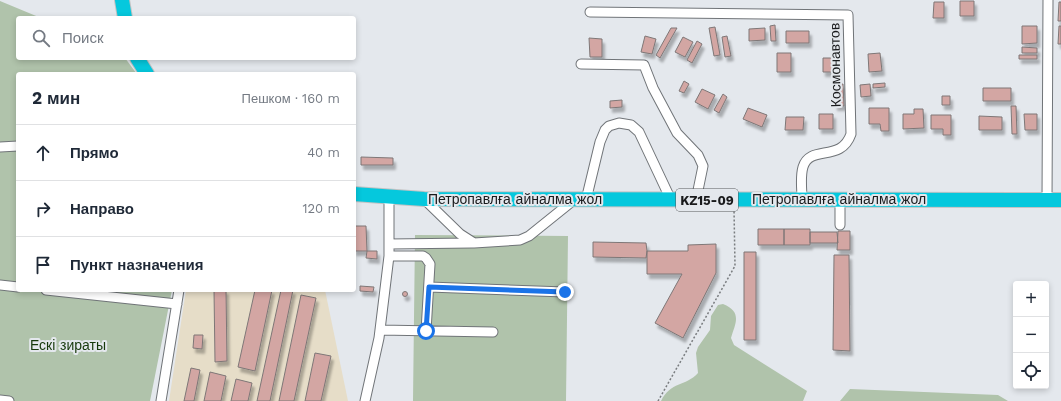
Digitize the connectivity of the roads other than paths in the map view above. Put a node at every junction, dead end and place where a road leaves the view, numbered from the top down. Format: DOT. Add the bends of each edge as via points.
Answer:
graph roads {
  1 [pos="122,0"];
  2 [pos="1048,0"];
  3 [pos="590,12"];
  4 [pos="125,16"];
  5 [pos="139,60"];
  6 [pos="581,64"];
  7 [pos="146,72"];
  8 [pos="16,146"];
  9 [pos="0,147"];
  10 [pos="356,194"];
  11 [pos="389,197"];
  12 [pos="424,199"];
  13 [pos="580,199"];
  14 [pos="802,199"];
  15 [pos="840,199"];
  16 [pos="671,200"];
  17 [pos="696,200"];
  18 [pos="1047,200"];
  19 [pos="1061,200"];
  20 [pos="840,225"];
  21 [pos="474,243"];
  22 [pos="389,244"];
  23 [pos="389,256"];
  24 [pos="0,285"];
  25 [pos="16,287"];
  26 [pos="429,287"];
  27 [pos="65,292"];
  28 [pos="179,292"];
  29 [pos="565,292"];
  30 [pos="177,304"];
  31 [pos="380,330"];
  32 [pos="426,331"];
  33 [pos="493,332"];
  34 [pos="0,400"];
  35 [pos="9,401"];
  36 [pos="161,401"];
  37 [pos="365,401"];
  1 -- 4 [label="highway"];
  2 -- 18 [label="street"];
  3 -- 14 [label="street, Космонавтов" via="848,15 851,134 846,144 836,150 811,156 807,160 802,173"];
  5 -- 7 [label="highway"];
  6 -- 17 [label="street" via="644,65 677,134 698,155 703,166"];
  8 -- 9 [label="street"];
  10 -- 11 [label="highway, Петропавлға айналма жол / KZ15-09"];
  11 -- 12 [label="highway, Петропавлға айналма жол / KZ15-09"];
  11 -- 22 [label="street"];
  12 -- 13 [label="highway, Петропавлға айналма жол / KZ15-09"];
  12 -- 21 [label="street" via="460,234"];
  13 -- 16 [label="highway, Петропавлға айналма жол / KZ15-09"];
  13 -- 16 [label="street" via="602,136 609,126 619,123 631,125 639,132"];
  13 -- 21 [label="street" via="520,240"];
  14 -- 15 [label="highway, Петропавлға айналма жол / KZ15-09"];
  14 -- 17 [label="highway, Петропавлға айналма жол / KZ15-09"];
  15 -- 18 [label="highway, Петропавлға айналма жол / KZ15-09"];
  15 -- 20 [label="street"];
  16 -- 17 [label="highway, Петропавлға айналма жол / KZ15-09"];
  18 -- 19 [label="highway, Петропавлға айналма жол / KZ15-09"];
  21 -- 22 [label="street"];
  22 -- 23 [label="street"];
  23 -- 26 [label="street" via="426,258 430,264"];
  23 -- 31 [label="street"];
  24 -- 25 [label="street"];
  26 -- 29 [label="street"];
  26 -- 32 [label="street"];
  27 -- 30 [label="street"];
  28 -- 30 [label="street"];
  30 -- 36 [label="street"];
  31 -- 32 [label="street"];
  31 -- 37 [label="street"];
  32 -- 33 [label="street"];
  34 -- 35 [label="street"];
}
